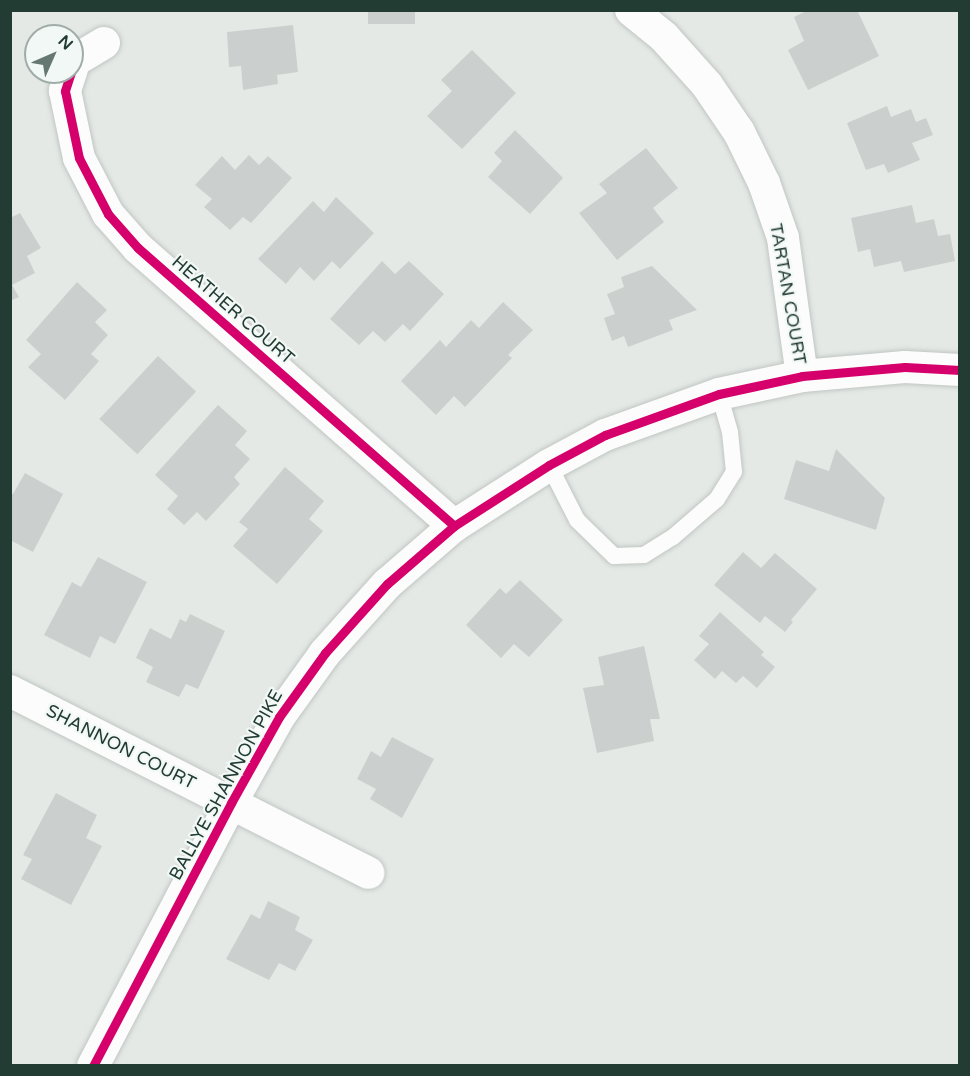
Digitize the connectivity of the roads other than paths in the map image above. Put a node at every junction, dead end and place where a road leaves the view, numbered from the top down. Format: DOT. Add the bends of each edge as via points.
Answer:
graph roads {
  1 [pos="631,10"];
  2 [pos="104,43"];
  3 [pos="84,55"];
  4 [pos="67,84"];
  5 [pos="960,370"];
  6 [pos="802,376"];
  7 [pos="719,394"];
  8 [pos="549,465"];
  9 [pos="454,526"];
  10 [pos="10,691"];
  11 [pos="231,803"];
  12 [pos="368,873"];
  13 [pos="93,1065"];
  1 -- 6 [label="street, TARTAN COURT" via="664,37 707,85 739,132 764,183 783,237"];
  2 -- 3 [label="street, HEATHER COURT"];
  4 -- 9 [label="street, HEATHER COURT" via="65,91 79,158 108,214 138,248"];
  5 -- 6 [label="street, BALLYE SHANNON PIKE" via="905,367"];
  6 -- 7 [label="street, BALLYE SHANNON PIKE"];
  7 -- 8 [label="street, BALLYE SHANNON PIKE" via="605,435"];
  7 -- 8 [label="lane" via="730,432 734,472 717,499 673,537 644,555 614,556 578,520"];
  8 -- 9 [label="street, BALLYE SHANNON PIKE"];
  9 -- 11 [label="street, BALLYE SHANNON PIKE" via="387,584 325,653 279,717"];
  10 -- 11 [label="street, SHANNON COURT"];
  11 -- 12 [label="street, SHANNON COURT"];
  11 -- 13 [label="street, BALLYE SHANNON PIKE"];
}
